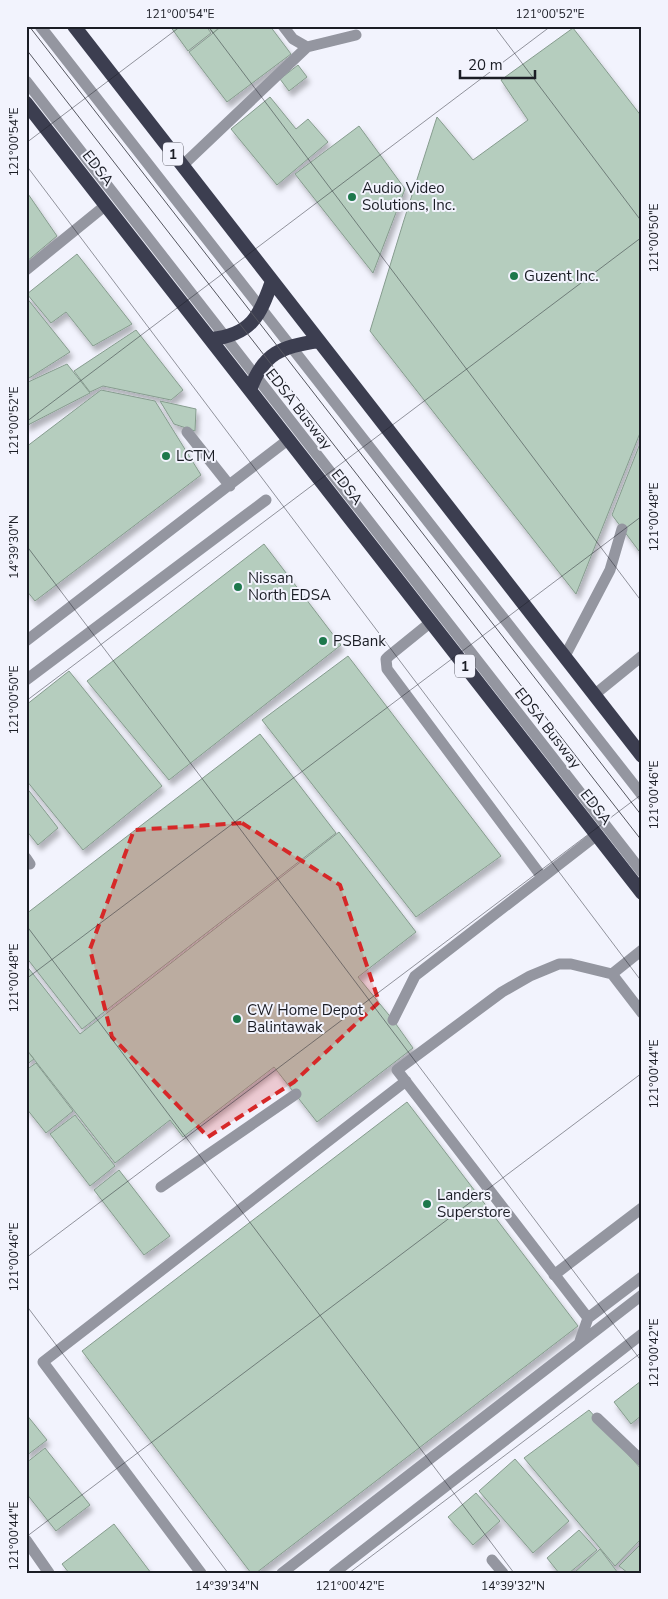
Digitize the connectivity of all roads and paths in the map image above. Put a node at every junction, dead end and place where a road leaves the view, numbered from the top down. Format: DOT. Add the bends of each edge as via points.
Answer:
graph roads {
  1 [pos="40,26"];
  2 [pos="74,26"];
  3 [pos="283,26"];
  4 [pos="356,35"];
  5 [pos="308,47"];
  6 [pos="26,81"];
  7 [pos="26,103"];
  8 [pos="182,166"];
  9 [pos="106,205"];
  10 [pos="26,270"];
  11 [pos="272,281"];
  12 [pos="262,310"];
  13 [pos="226,338"];
  14 [pos="211,340"];
  15 [pos="319,341"];
  16 [pos="290,346"];
  17 [pos="253,383"];
  18 [pos="187,432"];
  19 [pos="289,439"];
  20 [pos="230,486"];
  21 [pos="266,500"];
  22 [pos="622,528"];
  23 [pos="431,622"];
  24 [pos="26,641"];
  25 [pos="565,656"];
  26 [pos="642,656"];
  27 [pos="26,680"];
  28 [pos="594,695"];
  29 [pos="642,756"];
  30 [pos="642,795"];
  31 [pos="597,835"];
  32 [pos="642,872"];
  33 [pos="542,877"];
  34 [pos="642,893"];
  35 [pos="642,950"];
  36 [pos="612,974"];
  37 [pos="642,1014"];
  38 [pos="393,1020"];
  39 [pos="406,1081"];
  40 [pos="296,1094"];
  41 [pos="161,1187"];
  42 [pos="642,1208"];
  43 [pos="554,1275"];
  44 [pos="642,1277"];
  45 [pos="642,1295"];
  46 [pos="588,1318"];
  47 [pos="642,1334"];
  48 [pos="580,1341"];
  49 [pos="597,1418"];
  50 [pos="642,1461"];
  51 [pos="26,1540"];
  52 [pos="38,1557"];
  53 [pos="26,1558"];
  54 [pos="492,1560"];
  55 [pos="49,1573"];
  56 [pos="201,1573"];
  57 [pos="282,1573"];
  58 [pos="334,1573"];
  59 [pos="503,1573"];
  1 -- 12 [label="lane"];
  2 -- 8 [label="highway, 1"];
  3 -- 5 [label="lane" via="293,39"];
  4 -- 5 [label="lane"];
  5 -- 8 [label="lane"];
  6 -- 13 [label="lane, EDSA Busway"];
  7 -- 9 [label="highway, EDSA / 1"];
  8 -- 11 [label="highway, 1"];
  9 -- 10 [label="lane"];
  9 -- 14 [label="highway, EDSA / 1"];
  11 -- 12 [label="highway"];
  11 -- 15 [label="highway, 1"];
  12 -- 13 [label="highway" via="247,328"];
  12 -- 16 [label="lane"];
  13 -- 14 [label="highway"];
  13 -- 17 [label="lane, EDSA Busway"];
  14 -- 17 [label="highway, EDSA / 1"];
  15 -- 16 [label="highway"];
  15 -- 25 [label="highway, 1"];
  16 -- 17 [label="highway" via="273,354"];
  16 -- 30 [label="lane"];
  17 -- 19 [label="highway, EDSA / 1"];
  17 -- 32 [label="lane, EDSA Busway"];
  18 -- 20 [label="lane"];
  19 -- 20 [label="lane"];
  19 -- 23 [label="highway, EDSA / 1"];
  20 -- 24 [label="lane"];
  21 -- 27 [label="lane"];
  22 -- 25 [label="lane" via="610,570"];
  23 -- 31 [label="highway, EDSA / 1"];
  23 -- 33 [label="lane" via="389,656 387,669"];
  25 -- 28 [label="highway, 1"];
  26 -- 28 [label="lane"];
  28 -- 29 [label="highway, 1"];
  31 -- 33 [label="lane"];
  31 -- 34 [label="highway, EDSA / 1"];
  33 -- 38 [label="lane" via="415,976"];
  35 -- 36 [label="lane"];
  36 -- 37 [label="lane"];
  36 -- 39 [label="lane" via="559,964 530,976 502,992 397,1070"];
  39 -- 43 [label="lane"];
  39 -- 56 [label="lane" via="43,1362"];
  40 -- 41 [label="lane"];
  42 -- 43 [label="lane"];
  43 -- 46 [label="lane"];
  44 -- 46 [label="lane"];
  45 -- 48 [label="lane"];
  46 -- 48 [label="lane"];
  47 -- 58 [label="lane"];
  48 -- 57 [label="lane"];
  49 -- 50 [label="lane"];
  51 -- 52 [label="lane"];
  52 -- 53 [label="lane"];
  52 -- 55 [label="lane"];
  54 -- 59 [label="lane"];
}
